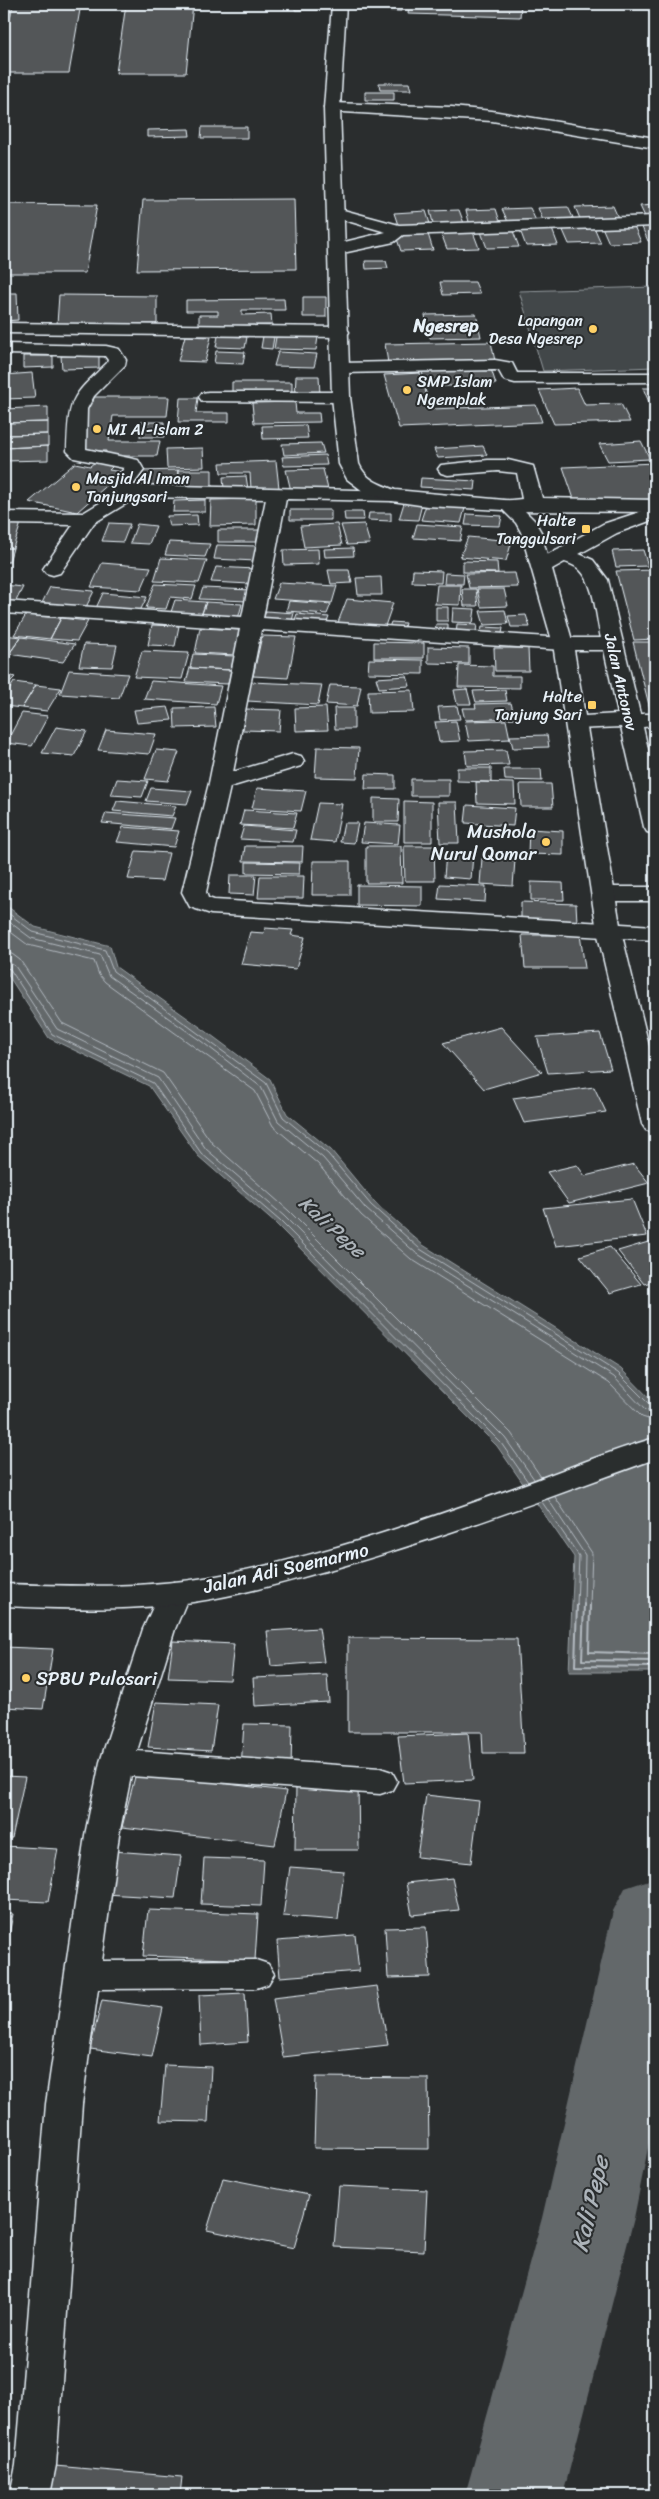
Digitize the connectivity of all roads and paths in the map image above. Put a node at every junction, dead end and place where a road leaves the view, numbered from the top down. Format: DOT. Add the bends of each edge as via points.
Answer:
graph roads {
  1 [pos="339,4"];
  2 [pos="332,108"];
  3 [pos="655,143"];
  4 [pos="336,213"];
  5 [pos="655,221"];
  6 [pos="399,230"];
  7 [pos="338,249"];
  8 [pos="4,328"];
  9 [pos="340,332"];
  10 [pos="4,349"];
  11 [pos="341,368"];
  12 [pos="650,378"];
  13 [pos="208,397"];
  14 [pos="342,398"];
  15 [pos="448,469"];
  16 [pos="127,493"];
  17 [pos="277,494"];
  18 [pos="392,495"];
  19 [pos="533,504"];
  20 [pos="508,505"];
  21 [pos="655,506"];
  22 [pos="655,513"];
  23 [pos="4,518"];
  24 [pos="87,519"];
  25 [pos="563,554"];
  26 [pos="541,567"];
  27 [pos="53,570"];
  28 [pos="4,607"];
  29 [pos="252,623"];
  30 [pos="563,644"];
  31 [pos="612,644"];
  32 [pos="655,720"];
  33 [pos="630,721"];
  34 [pos="576,722"];
  35 [pos="294,761"];
  36 [pos="220,784"];
  37 [pos="655,827"];
  38 [pos="604,894"];
  39 [pos="655,894"];
  40 [pos="609,931"];
  41 [pos="655,933"];
  42 [pos="655,1124"];
  43 [pos="655,1448"];
  44 [pos="174,1593"];
  45 [pos="4,1595"];
  46 [pos="117,1762"];
  47 [pos="380,1781"];
  48 [pos="83,1974"];
  49 [pos="256,1974"];
  50 [pos="30,2495"];
  1 -- 2 [label="main road"];
  2 -- 3 [label="main road" via="472,114"];
  2 -- 4 [label="main road"];
  4 -- 6 [label="main road"];
  4 -- 7 [label="main road"];
  5 -- 6 [label="main road"];
  6 -- 7 [label="main road" via="391,236"];
  7 -- 9 [label="main road"];
  8 -- 9 [label="main road"];
  9 -- 11 [label="main road"];
  10 -- 16 [label="main road" via="113,353 116,365 86,393 78,409 76,450 81,454 131,464 134,470 121,488"];
  11 -- 12 [label="main road" via="495,365 506,367 510,376 515,378"];
  11 -- 14 [label="main road"];
  13 -- 14 [label="main road"];
  14 -- 18 [label="main road" via="349,464 354,475 371,488"];
  15 -- 19 [label="main road" via="519,467 526,470"];
  16 -- 17 [label="main road" via="147,490"];
  16 -- 24 [label="main road"];
  17 -- 18 [label="main road"];
  17 -- 29 [label="main road"];
  18 -- 20 [label="main road"];
  19 -- 20 [label="main road"];
  19 -- 21 [label="main road"];
  20 -- 26 [label="main road" via="531,532"];
  22 -- 25 [label="main road" via="634,518"];
  23 -- 24 [label="main road"];
  24 -- 27 [label="main road"];
  25 -- 26 [label="main road"];
  25 -- 31 [label="main road, Jalan Antonov" via="586,564 598,580"];
  26 -- 30 [label="main road"];
  28 -- 29 [label="main road"];
  29 -- 30 [label="main road"];
  29 -- 36 [label="main road"];
  30 -- 31 [label="main road"];
  30 -- 34 [label="main road"];
  31 -- 33 [label="main road, Jalan Antonov"];
  32 -- 33 [label="main road"];
  33 -- 34 [label="main road"];
  33 -- 37 [label="main road, Jalan Antonov"];
  34 -- 38 [label="main road"];
  35 -- 36 [label="main road"];
  36 -- 40 [label="main road" via="194,892 198,902 206,907"];
  38 -- 39 [label="main road"];
  38 -- 40 [label="main road"];
  40 -- 41 [label="main road"];
  40 -- 42 [label="main road"];
  43 -- 44 [label="main road, Jalan Adi Soemarmo" via="388,1544 246,1582"];
  44 -- 45 [label="main road, Jalan Adi Soemarmo" via="78,1598"];
  44 -- 46 [label="main road" via="159,1629"];
  46 -- 47 [label="main road"];
  46 -- 48 [label="main road" via="102,1835"];
  48 -- 49 [label="main road"];
  48 -- 50 [label="main road" via="64,2104 36,2465"];
}
